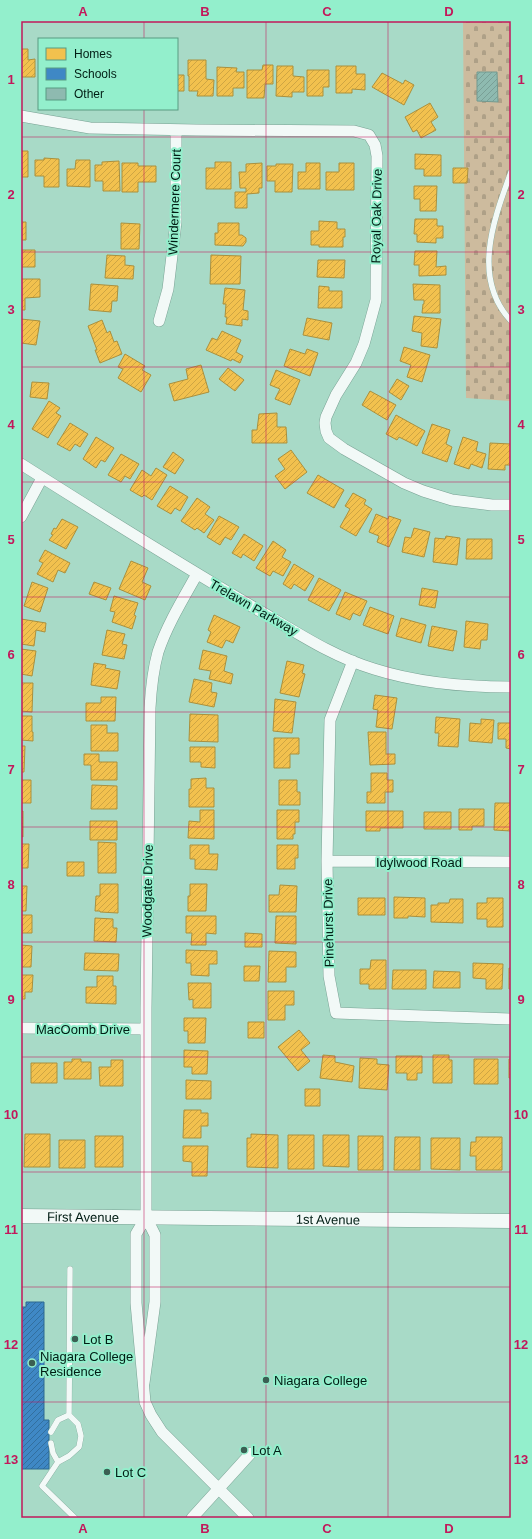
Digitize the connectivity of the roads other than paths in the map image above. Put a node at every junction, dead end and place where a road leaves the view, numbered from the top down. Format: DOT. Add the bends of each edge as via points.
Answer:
graph roads {
  1 [pos="21,116"];
  2 [pos="176,130"];
  3 [pos="511,172"];
  4 [pos="159,321"];
  5 [pos="511,321"];
  6 [pos="21,464"];
  7 [pos="42,478"];
  8 [pos="511,505"];
  9 [pos="21,517"];
  10 [pos="197,574"];
  11 [pos="352,661"];
  12 [pos="511,687"];
  13 [pos="327,861"];
  14 [pos="511,862"];
  15 [pos="511,1019"];
  16 [pos="21,1028"];
  17 [pos="146,1029"];
  18 [pos="21,1216"];
  19 [pos="146,1217"];
  20 [pos="511,1221"];
  21 [pos="70,1269"];
  22 [pos="144,1383"];
  23 [pos="69,1415"];
  24 [pos="51,1432"];
  25 [pos="51,1443"];
  26 [pos="251,1453"];
  27 [pos="58,1462"];
  28 [pos="220,1488"];
  29 [pos="75,1518"];
  30 [pos="192,1518"];
  31 [pos="248,1518"];
  1 -- 2 [label="street, Royal Oak Drive" via="90,128"];
  2 -- 4 [label="street, Windermere Court" via="176,222 168,289"];
  2 -- 8 [label="street, Royal Oak Drive" via="354,130 369,135 375,145 377,156 376,300 364,344 326,416 326,431 329,438 344,448 404,483 423,491 452,500"];
  3 -- 5 [label="lane" via="495,218 489,259 493,292"];
  6 -- 7 [label="street, Trelawn Parkway"];
  7 -- 9 [label="street"];
  7 -- 10 [label="street, Trelawn Parkway"];
  10 -- 11 [label="street, Trelawn Parkway" via="333,653"];
  10 -- 17 [label="street, Woodgate Drive" via="159,651 151,689"];
  11 -- 12 [label="street, Trelawn Parkway" via="400,676 427,681"];
  11 -- 13 [label="street, Pinehurst Drive" via="330,720"];
  13 -- 14 [label="street, Idylwood Road"];
  13 -- 15 [label="street, Pinehurst Drive" via="329,976 336,1013"];
  16 -- 17 [label="street, MacOomb Drive"];
  17 -- 19 [label="street, Woodgate Drive"];
  18 -- 19 [label="street, First Avenue"];
  19 -- 20 [label="street, 1st Avenue"];
  19 -- 22 [label="street" via="155,1235 155,1302"];
  19 -- 22 [label="street" via="136,1234 136,1303"];
  21 -- 23 [label="lane"];
  22 -- 28 [label="street" via="145,1402 162,1432"];
  23 -- 24 [label="lane" via="58,1420"];
  23 -- 27 [label="lane" via="78,1424 81,1436 79,1448"];
  25 -- 27 [label="lane"];
  26 -- 28 [label="street"];
  27 -- 29 [label="lane" via="42,1486"];
  28 -- 30 [label="street"];
  28 -- 31 [label="street"];
}
